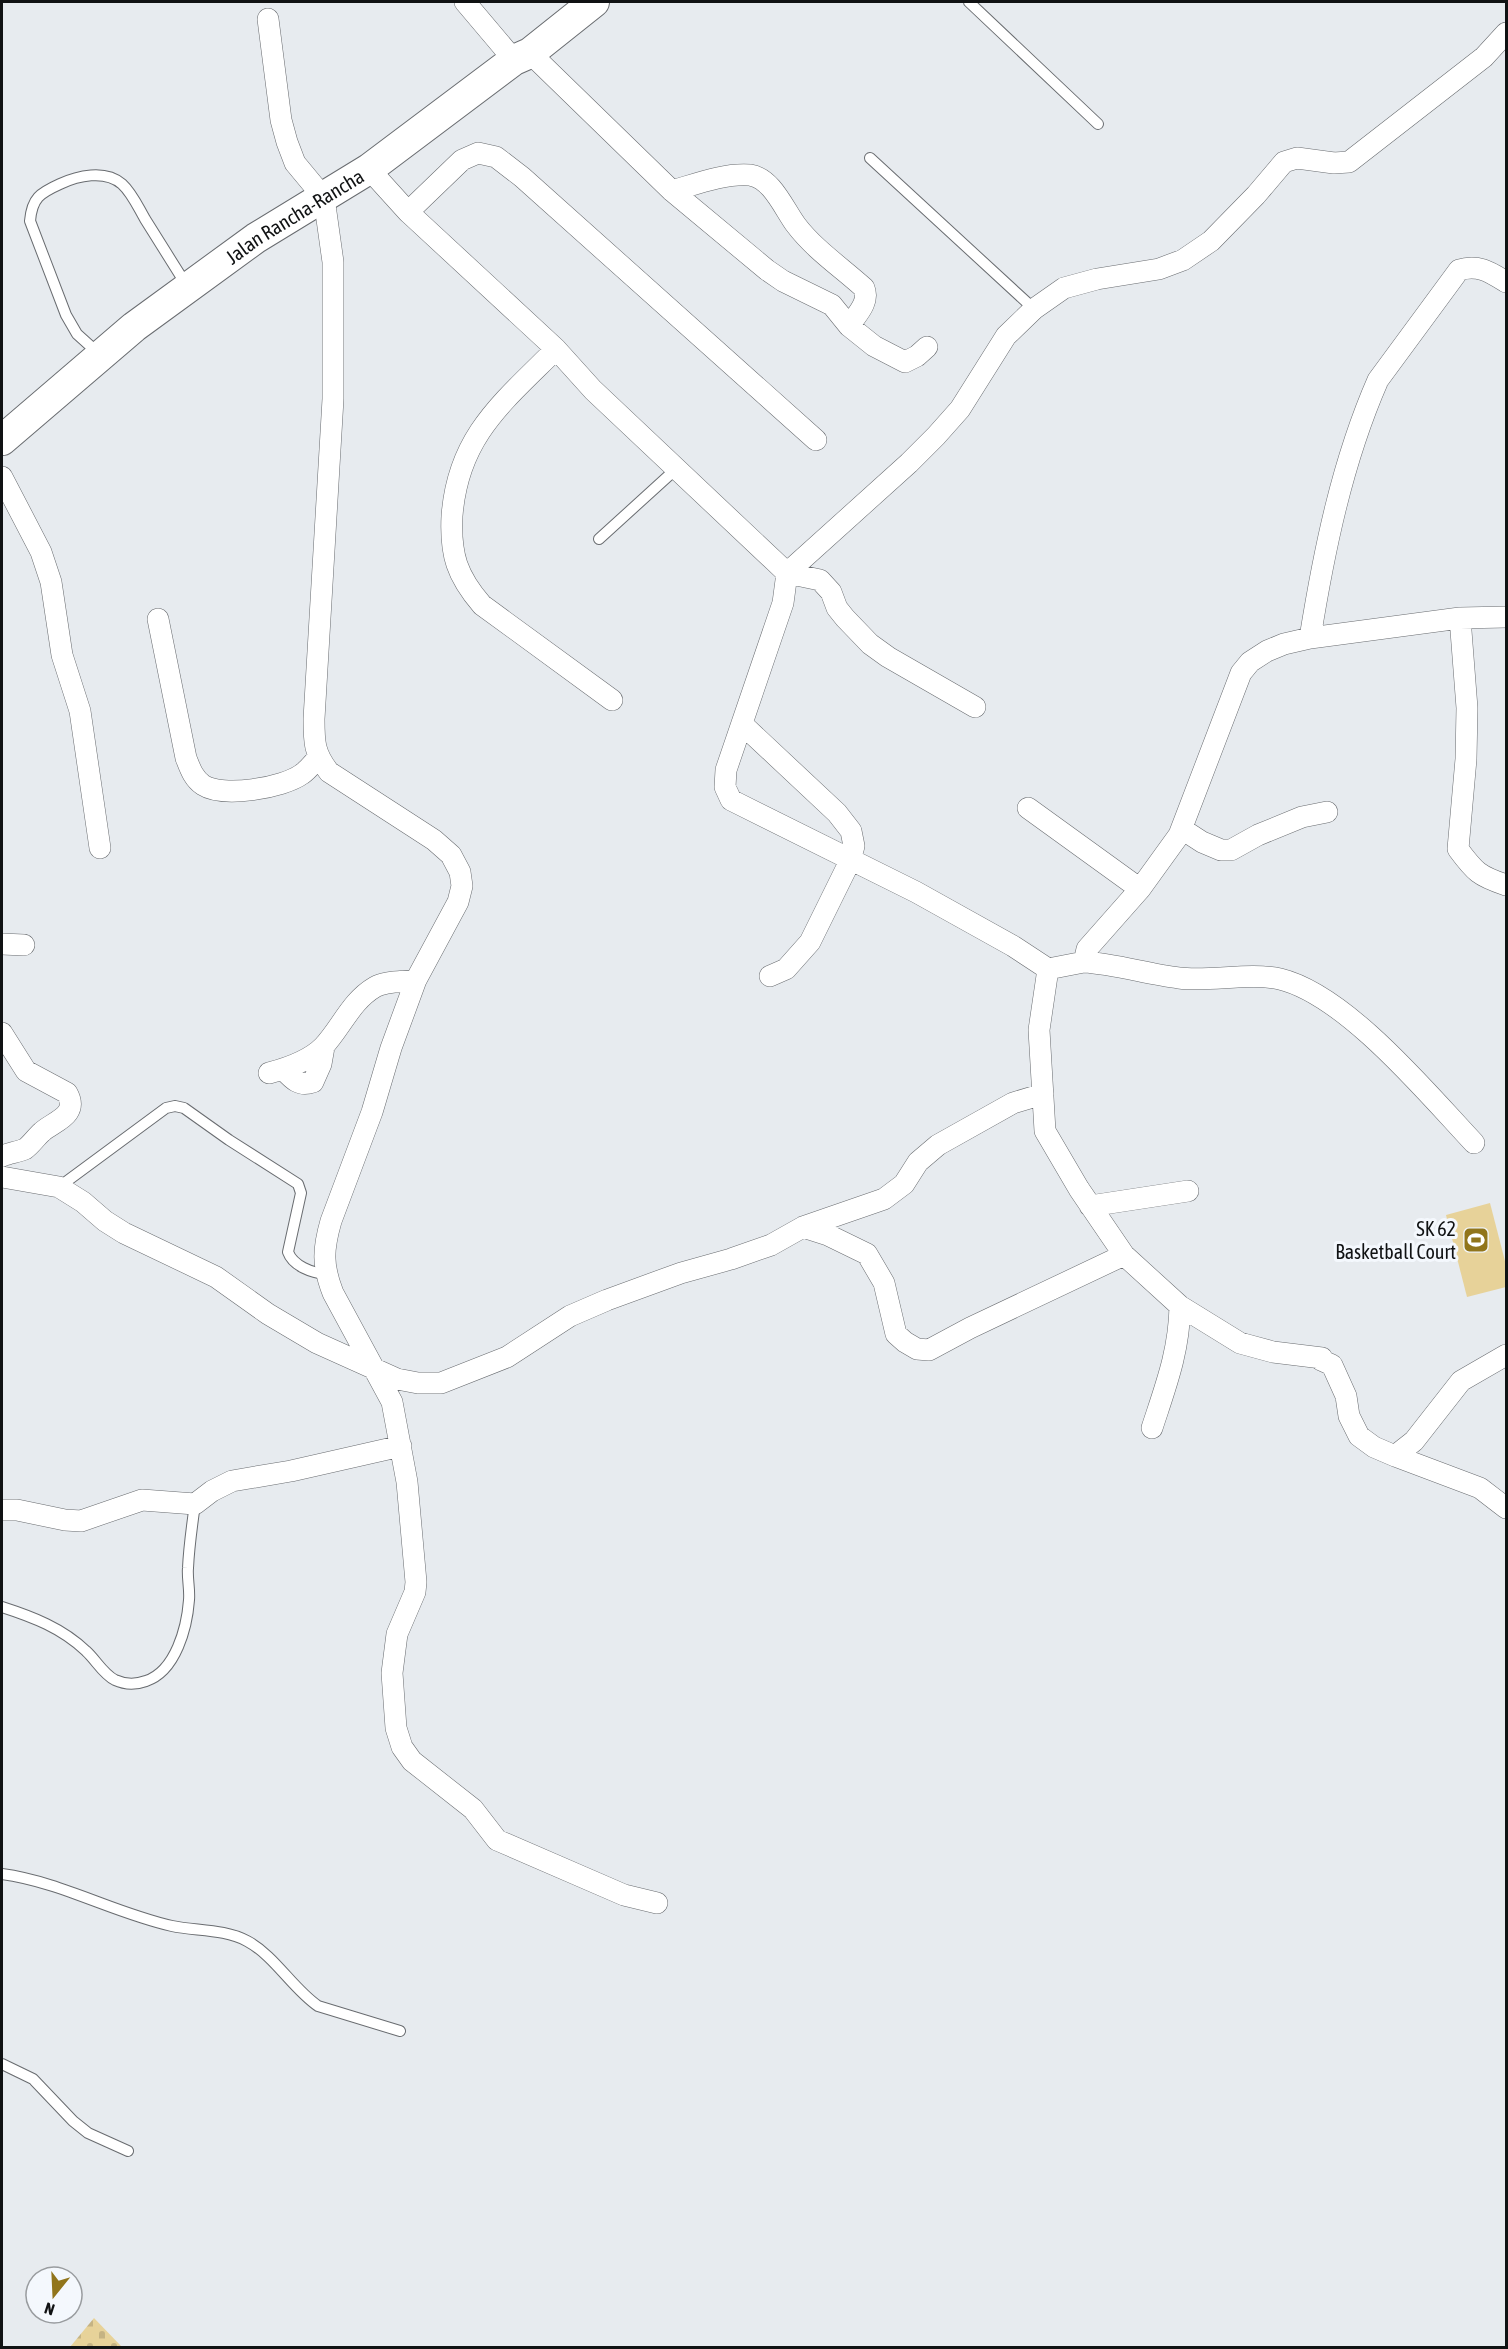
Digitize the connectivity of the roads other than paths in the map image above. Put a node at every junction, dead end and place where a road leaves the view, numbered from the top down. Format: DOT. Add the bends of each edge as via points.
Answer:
graph roads {
  1 [pos="465,2"];
  2 [pos="594,2"];
  3 [pos="969,2"];
  4 [pos="268,19"];
  5 [pos="1506,33"];
  6 [pos="522,57"];
  7 [pos="1098,124"];
  8 [pos="870,158"];
  9 [pos="369,169"];
  10 [pos="672,191"];
  11 [pos="324,198"];
  12 [pos="408,212"];
  13 [pos="1506,282"];
  14 [pos="189,289"];
  15 [pos="1034,309"];
  16 [pos="849,326"];
  17 [pos="927,347"];
  18 [pos="556,350"];
  19 [pos="102,356"];
  20 [pos="2,440"];
  21 [pos="816,440"];
  22 [pos="676,469"];
  23 [pos="2,477"];
  24 [pos="599,539"];
  25 [pos="787,573"];
  26 [pos="1506,617"];
  27 [pos="1460,618"];
  28 [pos="158,620"];
  29 [pos="1310,638"];
  30 [pos="612,700"];
  31 [pos="975,707"];
  32 [pos="742,724"];
  33 [pos="318,758"];
  34 [pos="1028,808"];
  35 [pos="1327,812"];
  36 [pos="1182,829"];
  37 [pos="100,848"];
  38 [pos="850,861"];
  39 [pos="1506,885"];
  40 [pos="1140,889"];
  41 [pos="2,944"];
  42 [pos="24,945"];
  43 [pos="1084,962"];
  44 [pos="1048,969"];
  45 [pos="770,976"];
  46 [pos="416,980"];
  47 [pos="2,1033"];
  48 [pos="276,1071"];
  49 [pos="1043,1094"];
  50 [pos="1474,1143"];
  51 [pos="2,1156"];
  52 [pos="3,1180"];
  53 [pos="59,1187"];
  54 [pos="1188,1191"];
  55 [pos="1090,1206"];
  56 [pos="803,1227"];
  57 [pos="1124,1255"];
  58 [pos="326,1274"];
  59 [pos="1180,1306"];
  60 [pos="1506,1354"];
  61 [pos="374,1367"];
  62 [pos="1152,1428"];
  63 [pos="401,1446"];
  64 [pos="1395,1456"];
  65 [pos="195,1504"];
  66 [pos="1506,1508"];
  67 [pos="2,1510"];
  68 [pos="2,1607"];
  69 [pos="2,1874"];
  70 [pos="657,1903"];
  71 [pos="400,2031"];
  72 [pos="2,2064"];
  73 [pos="128,2151"];
  1 -- 6 [label="street"];
  2 -- 6 [label="main road, Jalan Rancha-Rancha"];
  3 -- 7 [label="lane"];
  4 -- 11 [label="street" via="287,142 295,163"];
  5 -- 15 [label="street" via="1484,57 1350,162 1297,158 1284,162 1212,241 1183,260 1159,269 1064,288"];
  6 -- 9 [label="main road, Jalan Rancha-Rancha"];
  6 -- 10 [label="street"];
  8 -- 15 [label="lane"];
  9 -- 11 [label="main road, Jalan Rancha-Rancha"];
  9 -- 12 [label="street"];
  10 -- 16 [label="street" via="767,270 832,305"];
  10 -- 16 [label="street" via="738,176 752,175 764,181 797,227 864,288 866,302"];
  11 -- 14 [label="main road, Jalan Rancha-Rancha" via="256,238"];
  11 -- 33 [label="street" via="333,262 333,399 314,719"];
  12 -- 18 [label="street"];
  12 -- 21 [label="street" via="462,160 478,153 496,158"];
  13 -- 29 [label="street" via="1484,269 1459,270 1378,380 1334,507"];
  14 -- 19 [label="main road, Jalan Rancha-Rancha" via="134,327"];
  14 -- 19 [label="lane" via="121,183 88,175 40,194 31,208 30,221 66,315 77,334"];
  15 -- 25 [label="street" via="1006,336 960,409 936,436"];
  16 -- 17 [label="street" via="874,346 906,362"];
  18 -- 22 [label="street"];
  18 -- 30 [label="street" via="501,404 465,458 454,497 455,561 465,586 482,605"];
  19 -- 20 [label="main road, Jalan Rancha-Rancha"];
  22 -- 24 [label="lane"];
  22 -- 25 [label="street"];
  23 -- 37 [label="street" via="41,552 51,582 62,655 80,711"];
  25 -- 31 [label="street" via="820,580 831,592 837,608 870,644"];
  25 -- 32 [label="street" via="783,603"];
  26 -- 27 [label="street"];
  27 -- 29 [label="street"];
  27 -- 39 [label="street" via="1467,708 1458,849 1483,877"];
  28 -- 33 [label="street" via="186,758 192,774 203,785 240,792 276,784 301,776"];
  29 -- 36 [label="street" via="1267,651 1250,662 1241,674"];
  32 -- 38 [label="street" via="837,813 851,831 854,846"];
  32 -- 38 [label="street" via="726,771 725,787 731,800"];
  33 -- 46 [label="street" via="329,772 434,840 451,855 460,872 458,902"];
  34 -- 40 [label="street"];
  35 -- 36 [label="street" via="1302,817 1231,850 1202,842"];
  36 -- 40 [label="street"];
  38 -- 44 [label="street" via="916,892"];
  38 -- 45 [label="street" via="810,942 786,969"];
  40 -- 43 [label="street" via="1087,949"];
  41 -- 42 [label="street"];
  43 -- 44 [label="street"];
  43 -- 50 [label="street" via="1187,978 1271,978 1304,988 1321,996 1390,1055"];
  44 -- 49 [label="street" via="1039,1030"];
  46 -- 48 [label="street" via="377,986 364,995 324,1047 313,1082 300,1083"];
  46 -- 58 [label="street" via="331,1221 325,1248"];
  47 -- 51 [label="street" via="26,1071 67,1094 70,1103 57,1124 43,1130 26,1148"];
  49 -- 55 [label="street" via="1045,1131"];
  49 -- 56 [label="street" via="1013,1103 938,1145 918,1162 904,1184 884,1199"];
  52 -- 53 [label="street"];
  53 -- 58 [label="lane" via="166,1108 184,1108 298,1184 301,1193 288,1252 303,1268"];
  53 -- 61 [label="street" via="124,1233 216,1277 317,1343"];
  54 -- 55 [label="street"];
  55 -- 57 [label="street"];
  56 -- 57 [label="street" via="867,1254 884,1283 896,1334 917,1349 929,1350"];
  56 -- 61 [label="street" via="771,1245 607,1300 570,1316 507,1357 441,1383 397,1379"];
  57 -- 59 [label="street"];
  58 -- 61 [label="street"];
  59 -- 62 [label="street" via="1178,1344"];
  59 -- 64 [label="street" via="1240,1342 1273,1352 1322,1358 1332,1365 1359,1436"];
  60 -- 64 [label="street" via="1461,1381 1414,1441"];
  61 -- 63 [label="street" via="392,1402"];
  63 -- 65 [label="street" via="232,1481"];
  63 -- 70 [label="street" via="416,1582 394,1650 396,1728 402,1747 412,1761 473,1809 497,1840 624,1895"];
  64 -- 66 [label="street" via="1480,1488"];
  65 -- 67 [label="street" via="142,1500 81,1521"];
  65 -- 68 [label="lane" via="189,1598 182,1638 173,1656 152,1679 126,1684 113,1679 63,1632"];
  69 -- 71 [label="lane" via="38,1881 172,1926 242,1939 263,1953 318,2006"];
  72 -- 73 [label="lane" via="33,2079 88,2133"];
}
